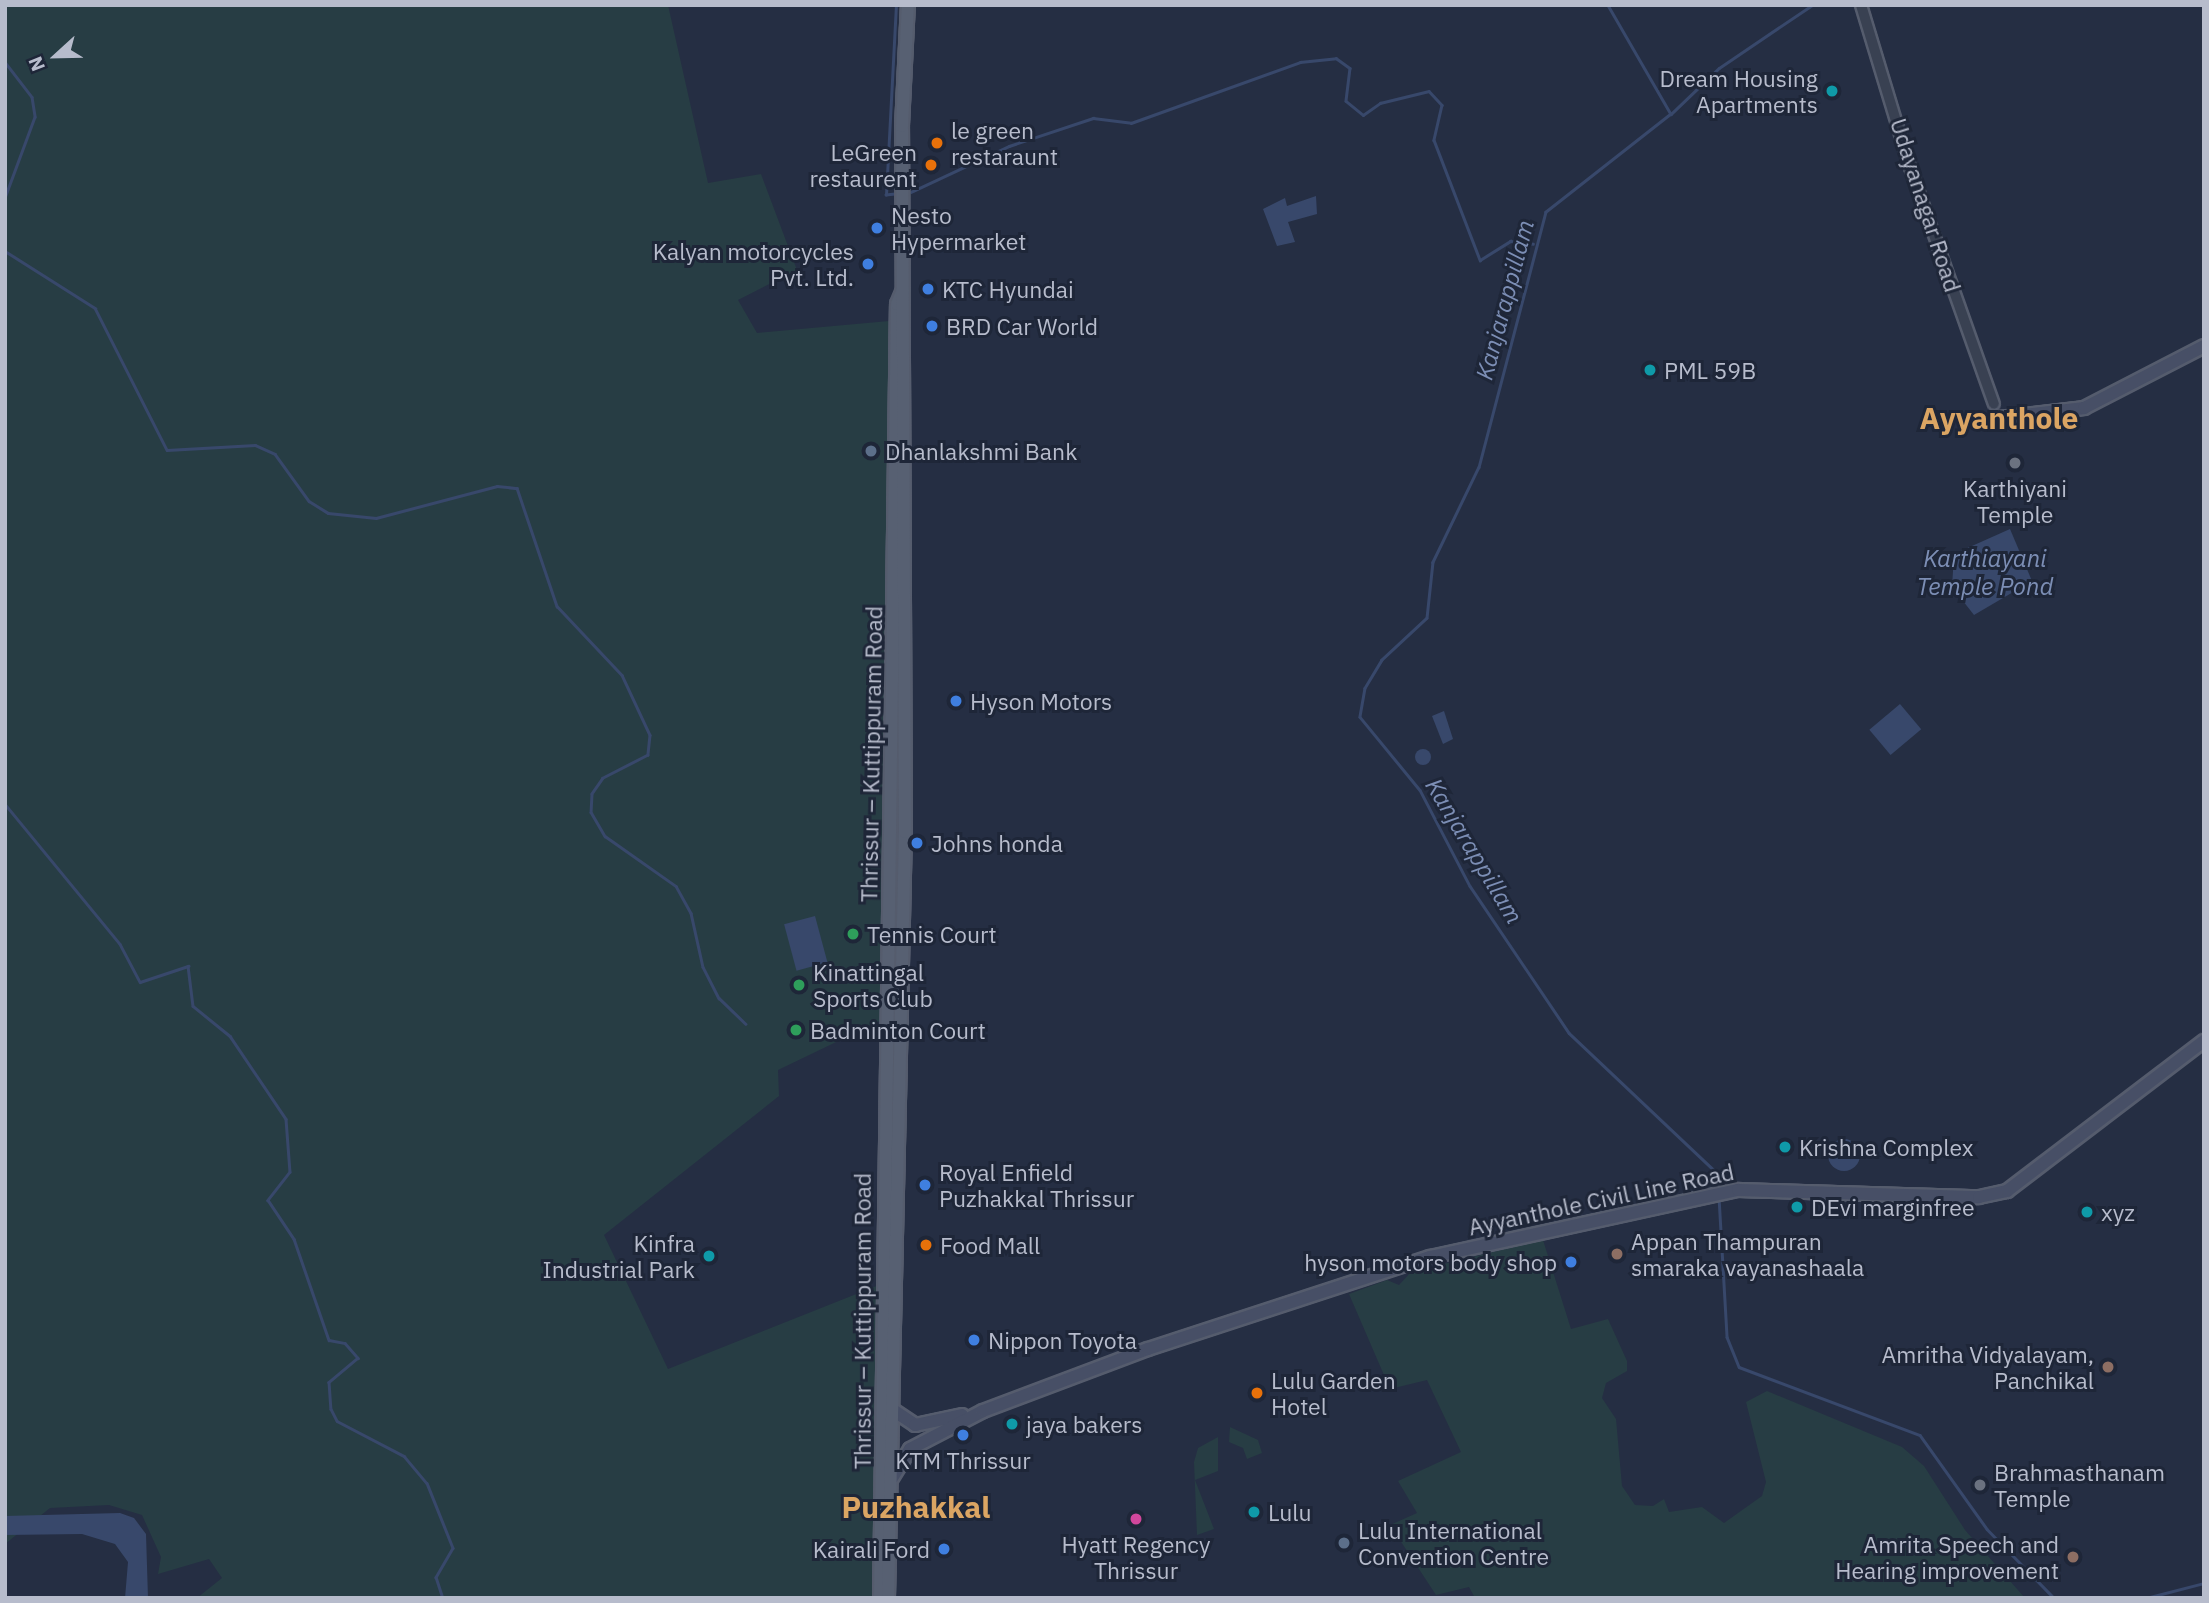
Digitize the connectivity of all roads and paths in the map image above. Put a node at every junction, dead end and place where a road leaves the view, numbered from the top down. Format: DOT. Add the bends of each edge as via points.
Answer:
graph roads {
  1 [pos="908,5"];
  2 [pos="1861,5"];
  3 [pos="903,290"];
  4 [pos="2204,346"];
  5 [pos="2006,416"];
  6 [pos="2204,1041"];
  7 [pos="892,1410"];
  8 [pos="982,1411"];
  9 [pos="892,1478"];
  10 [pos="880,1598"];
  11 [pos="888,1598"];
  1 -- 3 [label="main road, Thrissur – Kuttippuram Road"];
  2 -- 5 [label="street, Udayanagar Road" via="1994,404"];
  3 -- 7 [label="main road, Thrissur – Kuttippuram Road" via="905,819"];
  3 -- 10 [label="main road, Thrissur – Kuttippuram Road" via="897,304"];
  4 -- 5 [label="main road" via="2084,408"];
  6 -- 8 [label="main road, Ayyanthole Civil Line Road" via="2007,1191 1979,1197 1738,1190 1693,1198 1430,1257 1148,1349"];
  7 -- 8 [label="main road, Ayyanthole Civil Line Road" via="906,1423 924,1425"];
  7 -- 9 [label="main road, Thrissur – Kuttippuram Road"];
  8 -- 9 [label="main road, Ayyanthole Civil Line Road" via="910,1449"];
  9 -- 11 [label="main road, Thrissur – Kuttippuram Road"];
}
